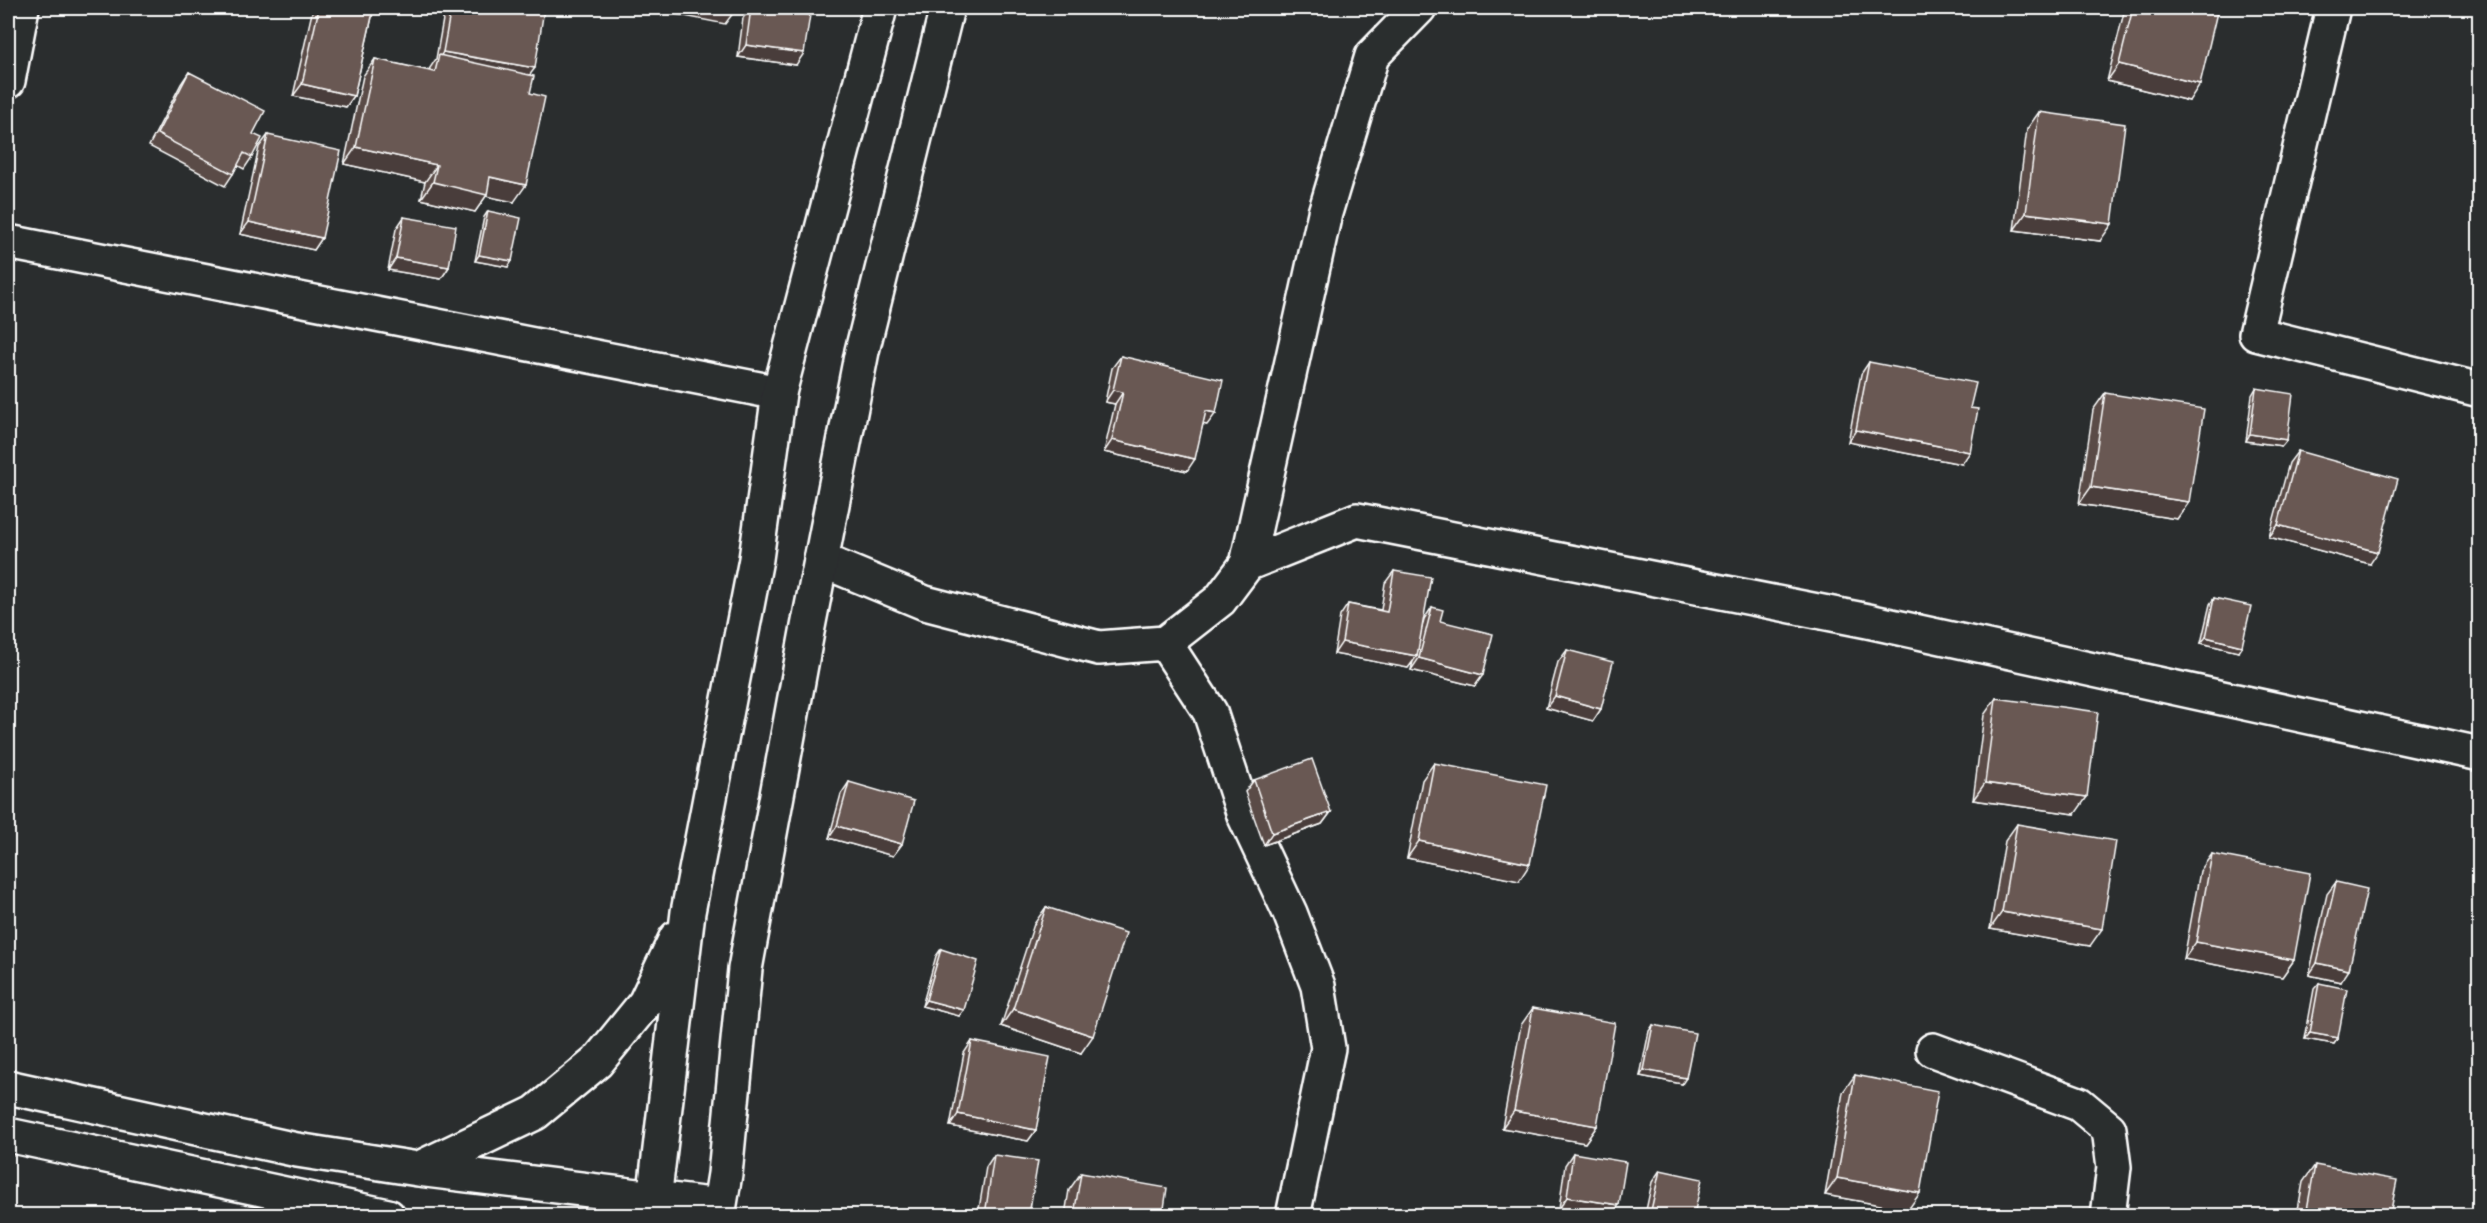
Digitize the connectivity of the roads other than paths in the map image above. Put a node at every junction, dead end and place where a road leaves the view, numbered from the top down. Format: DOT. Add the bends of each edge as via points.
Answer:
graph roads {
  1 [pos="22,8"];
  2 [pos="880,8"];
  3 [pos="947,8"];
  4 [pos="1419,8"];
  5 [pos="2333,8"];
  6 [pos="8,81"];
  7 [pos="8,242"];
  8 [pos="2480,390"];
  9 [pos="779,393"];
  10 [pos="821,560"];
  11 [pos="1247,564"];
  12 [pos="1165,643"];
  13 [pos="2480,754"];
  14 [pos="688,912"];
  15 [pos="1933,1050"];
  16 [pos="8,1087"];
  17 [pos="8,1135"];
  18 [pos="418,1169"];
  19 [pos="654,1208"];
  20 [pos="718,1211"];
  21 [pos="388,1215"];
  22 [pos="1293,1215"];
  23 [pos="2108,1215"];
  1 -- 6 [label="street"];
  2 -- 9 [label="street"];
  3 -- 10 [label="street" via="862,351"];
  4 -- 11 [label="street" via="1372,56 1325,213"];
  5 -- 8 [label="street" via="2256,334"];
  7 -- 9 [label="street"];
  9 -- 14 [label="street" via="756,559"];
  10 -- 12 [label="street" via="925,603 1099,648"];
  10 -- 20 [label="street" via="745,969"];
  11 -- 12 [label="street" via="1220,600"];
  11 -- 13 [label="street" via="1358,520 1868,621"];
  12 -- 22 [label="street" via="1210,712 1244,815 1290,913 1318,986 1328,1048"];
  14 -- 18 [label="street" via="645,1003 597,1062 535,1113"];
  14 -- 19 [label="street"];
  15 -- 23 [label="street" via="2079,1104 2109,1129 2114,1167"];
  16 -- 18 [label="street" via="233,1137"];
  17 -- 21 [label="street"];
  18 -- 19 [label="street"];
  19 -- 20 [label="street"];
}
